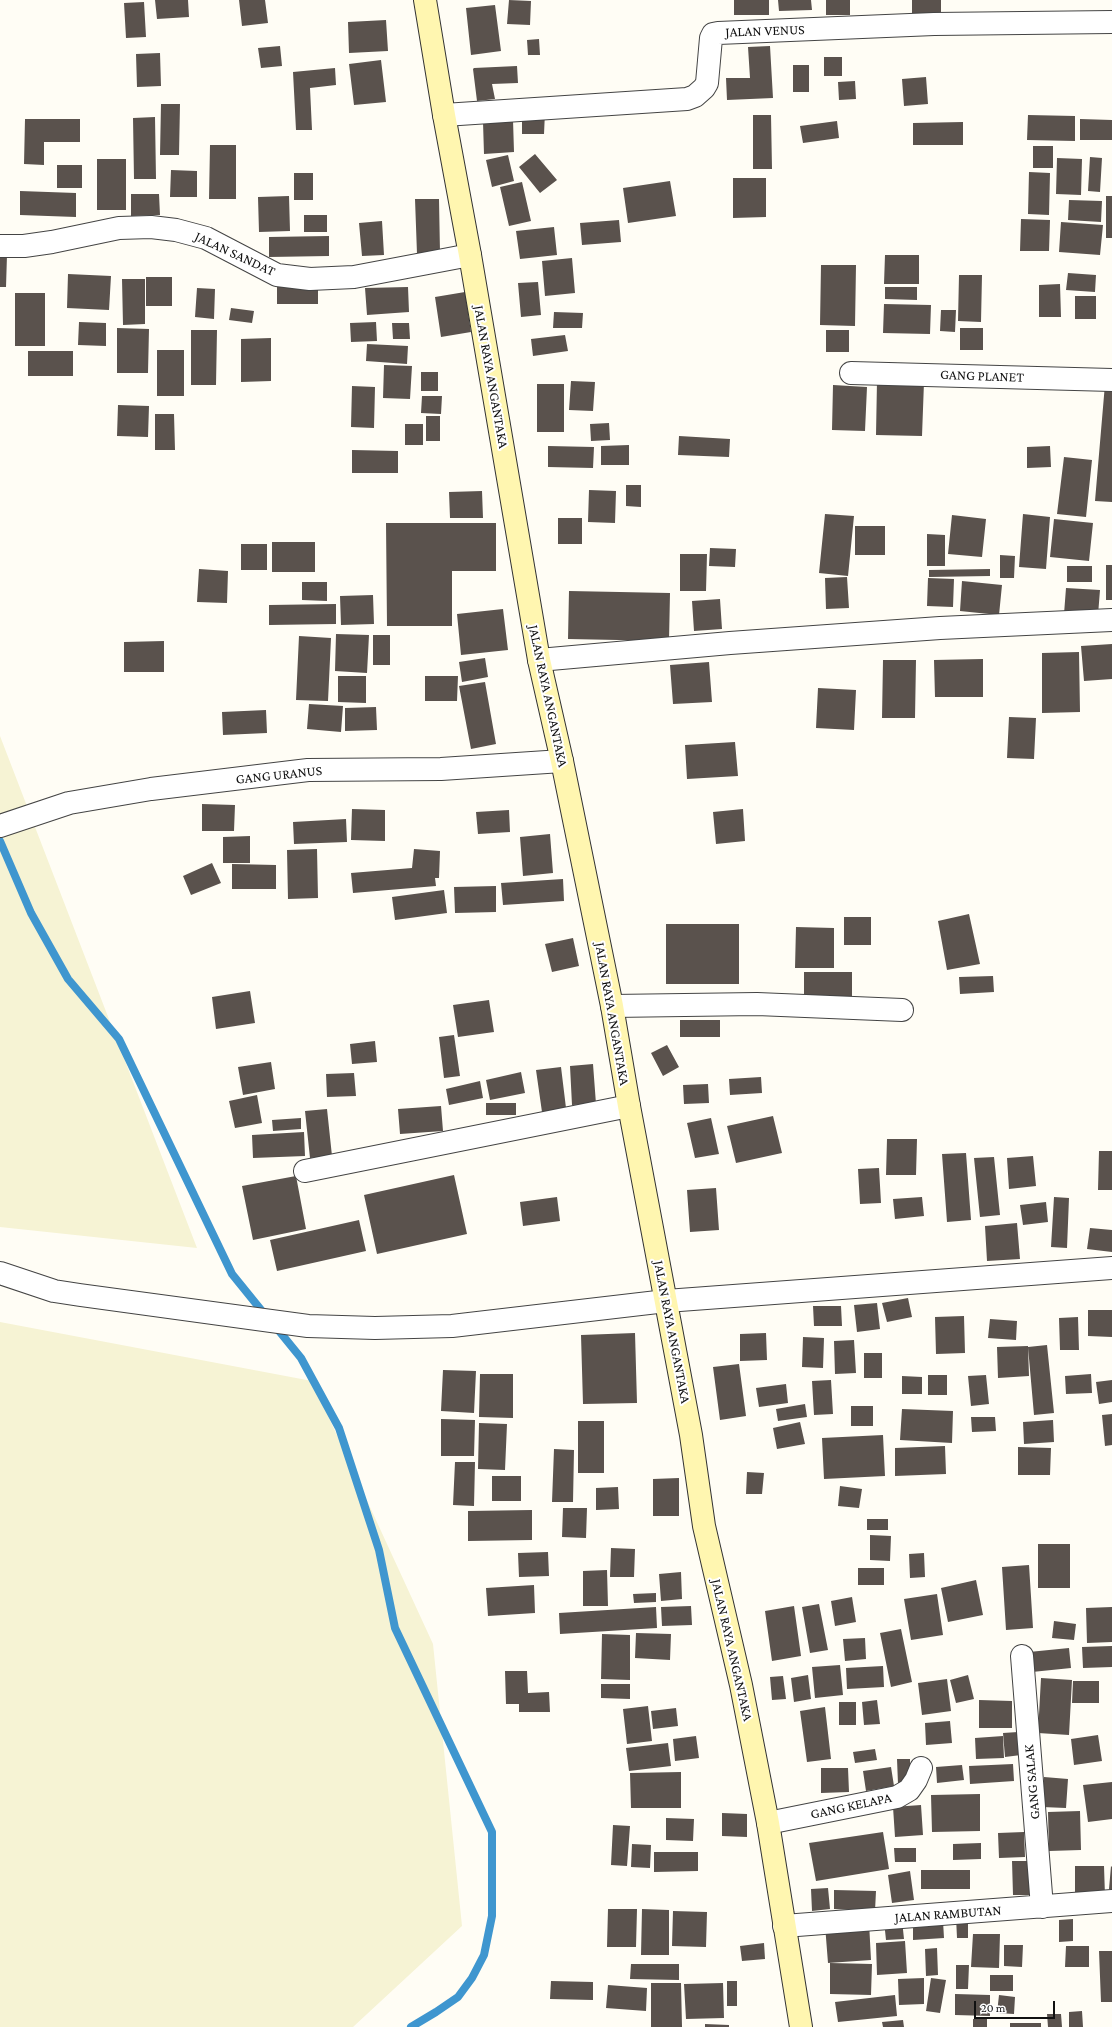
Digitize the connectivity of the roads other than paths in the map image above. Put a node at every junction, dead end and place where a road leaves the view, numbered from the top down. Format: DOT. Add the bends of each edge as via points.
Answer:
graph roads {
  1 [pos="425,0"];
  2 [pos="1112,22"];
  3 [pos="444,114"];
  4 [pos="0,246"];
  5 [pos="470,255"];
  6 [pos="851,373"];
  7 [pos="1112,380"];
  8 [pos="1112,620"];
  9 [pos="539,660"];
  10 [pos="562,761"];
  11 [pos="0,826"];
  12 [pos="612,1006"];
  13 [pos="902,1010"];
  14 [pos="629,1106"];
  15 [pos="305,1171"];
  16 [pos="1112,1268"];
  17 [pos="0,1273"];
  18 [pos="666,1301"];
  19 [pos="1022,1656"];
  20 [pos="920,1768"];
  21 [pos="768,1823"];
  22 [pos="1112,1901"];
  23 [pos="1042,1907"];
  24 [pos="784,1926"];
  25 [pos="801,2027"];
  1 -- 3 [label="main road, JALAN RAYA ANGANTAKA"];
  2 -- 3 [label="street, JALAN VENUS" via="934,24 718,33 713,34 711,38 707,82 695,96 687,99"];
  3 -- 5 [label="main road, JALAN RAYA ANGANTAKA"];
  4 -- 5 [label="street, JALAN SANDAT" via="52,242 120,228 164,228 206,238 277,275 310,279 354,277"];
  5 -- 9 [label="main road, JALAN RAYA ANGANTAKA"];
  6 -- 7 [label="street, GANG PLANET"];
  8 -- 9 [label="street" via="940,628"];
  9 -- 10 [label="main road, JALAN RAYA ANGANTAKA"];
  10 -- 11 [label="street, GANG URANUS" via="441,769 308,770 151,789 69,803"];
  10 -- 12 [label="main road, JALAN RAYA ANGANTAKA"];
  12 -- 13 [label="street" via="757,1004"];
  12 -- 14 [label="main road, JALAN RAYA ANGANTAKA"];
  14 -- 15 [label="street"];
  14 -- 18 [label="main road, JALAN RAYA ANGANTAKA"];
  16 -- 18 [label="street"];
  17 -- 18 [label="street" via="54,1291 308,1326 452,1326"];
  18 -- 21 [label="main road, JALAN RAYA ANGANTAKA" via="691,1434 704,1526 741,1685"];
  19 -- 23 [label="street, GANG SALAK"];
  20 -- 21 [label="street, GANG KELAPA" via="909,1790 897,1797"];
  21 -- 24 [label="main road, JALAN RAYA ANGANTAKA"];
  22 -- 23 [label="street, JALAN RAMBUTAN"];
  23 -- 24 [label="street, JALAN RAMBUTAN"];
  24 -- 25 [label="main road, JALAN RAYA ANGANTAKA"];
}
